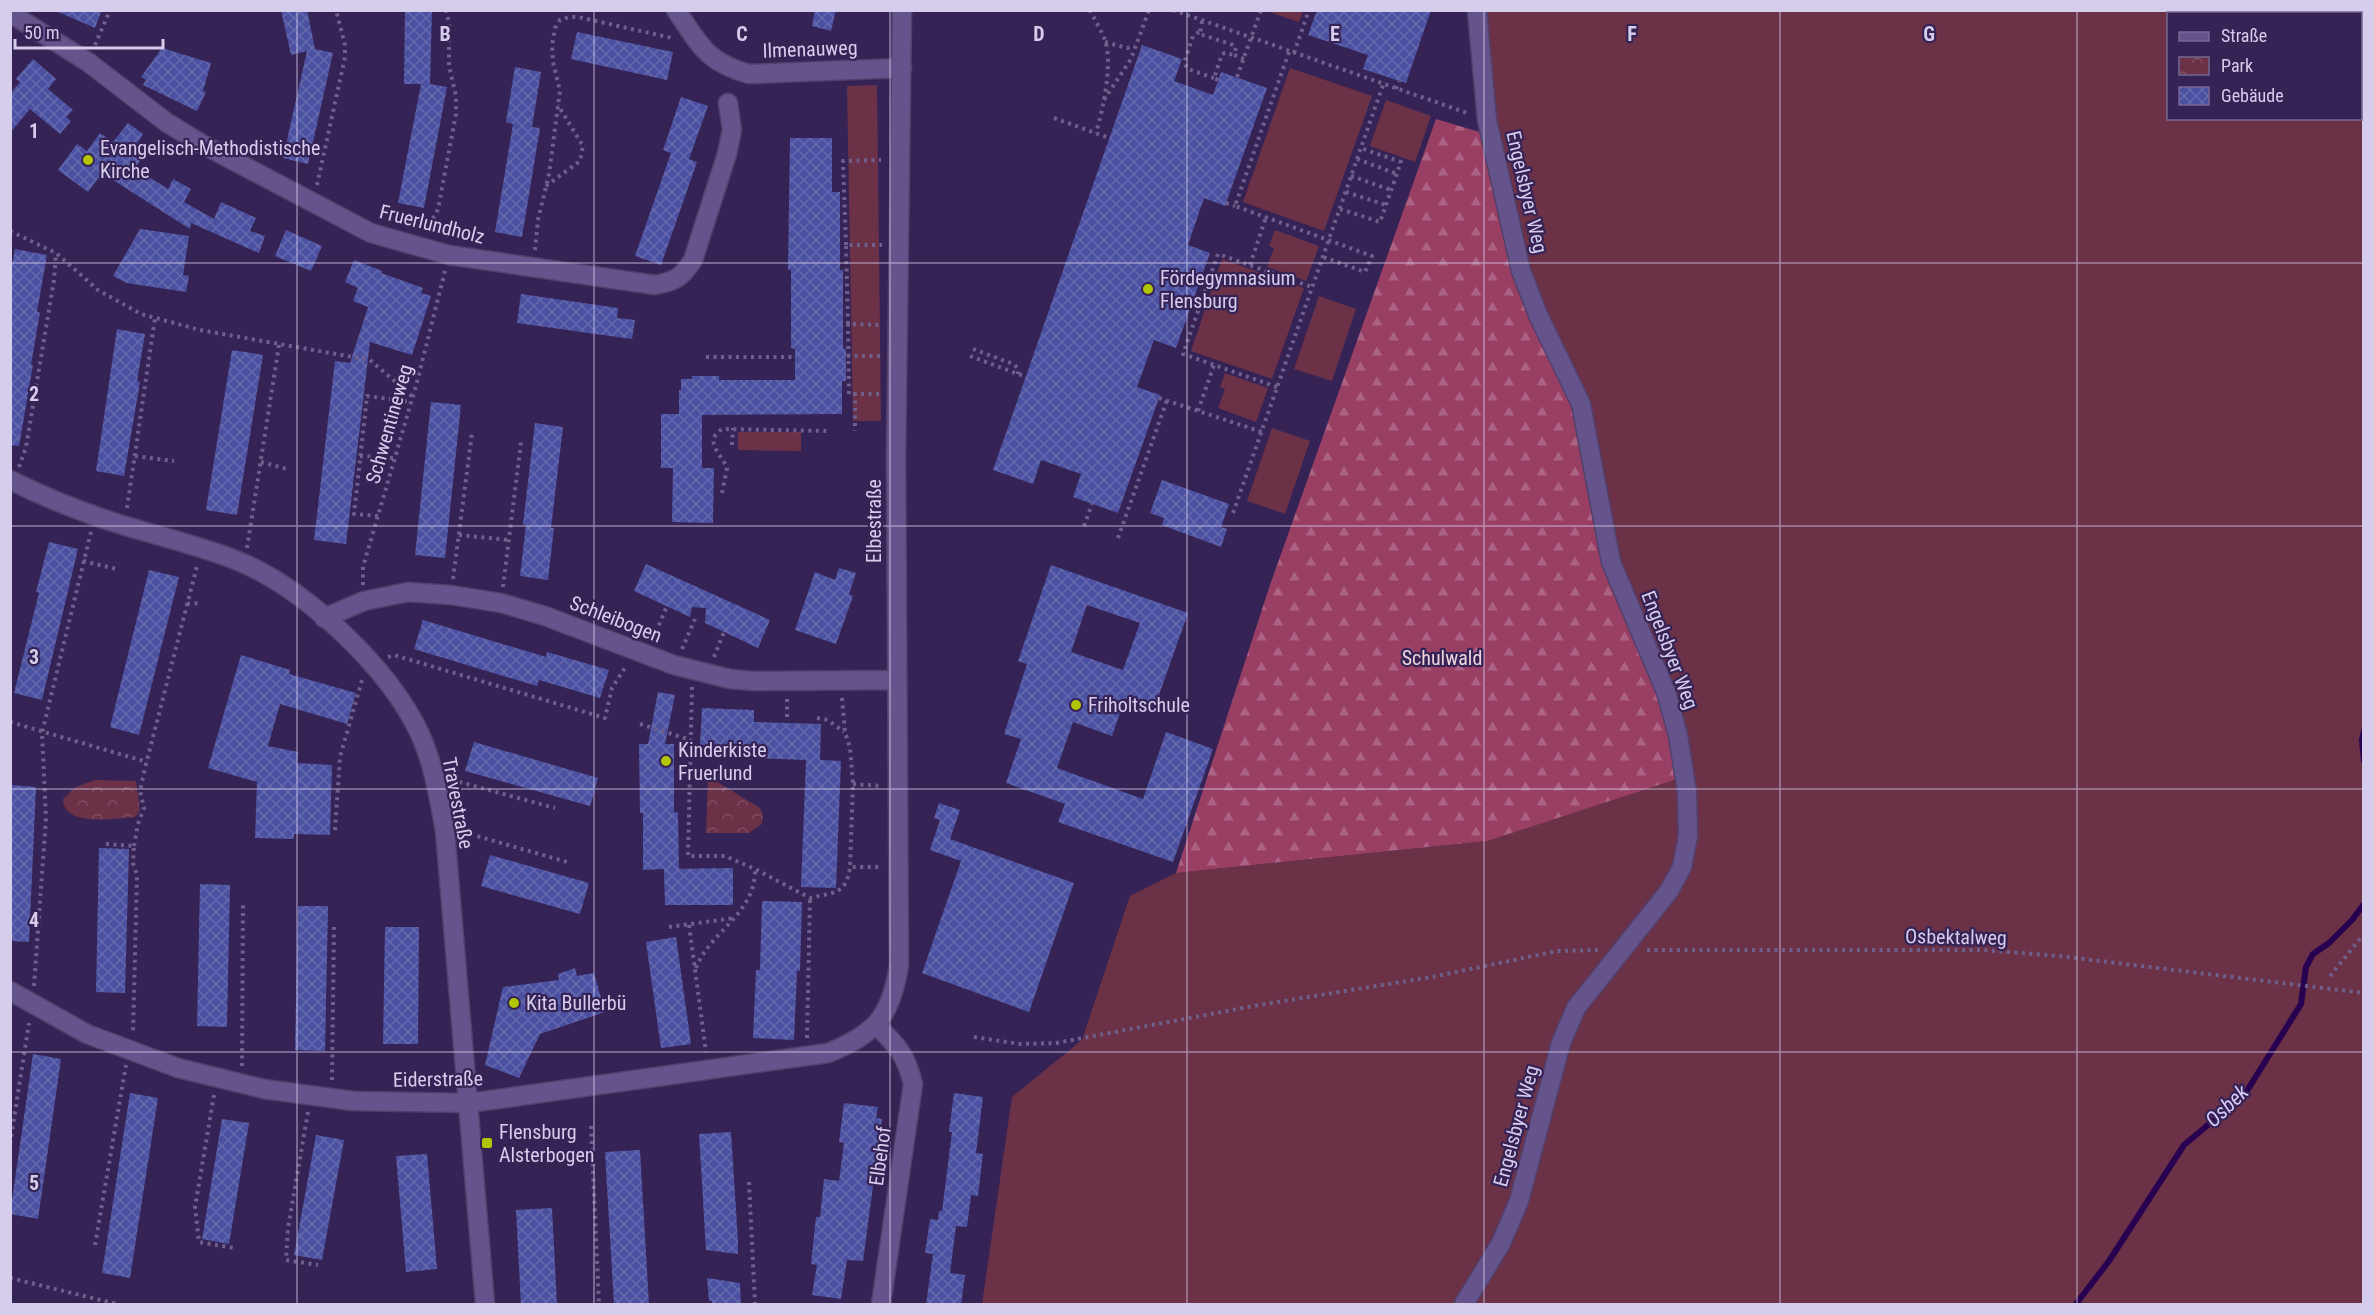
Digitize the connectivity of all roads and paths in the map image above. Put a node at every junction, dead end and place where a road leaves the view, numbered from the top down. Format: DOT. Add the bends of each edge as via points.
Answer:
graph roads {
  1 [pos="110,10"];
  2 [pos="336,10"];
  3 [pos="446,10"];
  4 [pos="676,10"];
  5 [pos="902,10"];
  6 [pos="1090,10"];
  7 [pos="1149,10"];
  8 [pos="1173,10"];
  9 [pos="1261,10"];
  10 [pos="1309,10"];
  11 [pos="1477,10"];
  12 [pos="10,13"];
  13 [pos="1202,21"];
  14 [pos="1199,32"];
  15 [pos="1252,38"];
  16 [pos="697,41"];
  17 [pos="1105,42"];
  18 [pos="1137,43"];
  19 [pos="1292,52"];
  20 [pos="1234,55"];
  21 [pos="1244,59"];
  22 [pos="88,62"];
  23 [pos="902,68"];
  24 [pos="1238,78"];
  25 [pos="1399,81"];
  26 [pos="1383,85"];
  27 [pos="1396,89"];
  28 [pos="728,103"];
  29 [pos="1102,103"];
  30 [pos="558,104"];
  31 [pos="1054,118"];
  32 [pos="1487,120"];
  33 [pos="1096,133"];
  34 [pos="1109,138"];
  35 [pos="1361,148"];
  36 [pos="1357,159"];
  37 [pos="900,160"];
  38 [pos="1397,174"];
  39 [pos="1351,176"];
  40 [pos="545,187"];
  41 [pos="1391,190"];
  42 [pos="1346,192"];
  43 [pos="311,202"];
  44 [pos="1226,203"];
  45 [pos="1386,205"];
  46 [pos="1235,206"];
  47 [pos="1340,209"];
  48 [pos="1266,217"];
  49 [pos="10,231"];
  50 [pos="1329,240"];
  51 [pos="399,242"];
  52 [pos="846,245"];
  53 [pos="899,245"];
  54 [pos="56,253"];
  55 [pos="449,255"];
  56 [pos="1323,257"];
  57 [pos="1250,265"];
  58 [pos="533,268"];
  59 [pos="1312,287"];
  60 [pos="155,318"];
  61 [pos="848,324"];
  62 [pos="898,326"];
  63 [pos="279,345"];
  64 [pos="973,349"];
  65 [pos="847,356"];
  66 [pos="897,356"];
  67 [pos="970,356"];
  68 [pos="706,357"];
  69 [pos="795,357"];
  70 [pos="1214,365"];
  71 [pos="1017,374"];
  72 [pos="1026,377"];
  73 [pos="1277,387"];
  74 [pos="855,393"];
  75 [pos="897,394"];
  76 [pos="1159,398"];
  77 [pos="412,399"];
  78 [pos="1167,400"];
  79 [pos="1198,411"];
  80 [pos="733,428"];
  81 [pos="828,431"];
  82 [pos="855,431"];
  83 [pos="1262,432"];
  84 [pos="472,433"];
  85 [pos="521,442"];
  86 [pos="732,445"];
  87 [pos="135,456"];
  88 [pos="360,456"];
  89 [pos="395,458"];
  90 [pos="174,461"];
  91 [pos="261,462"];
  92 [pos="287,469"];
  93 [pos="12,481"];
  94 [pos="722,493"];
  95 [pos="1092,504"];
  96 [pos="1233,513"];
  97 [pos="95,516"];
  98 [pos="378,516"];
  99 [pos="1084,526"];
  100 [pos="127,527"];
  101 [pos="459,535"];
  102 [pos="1118,538"];
  103 [pos="509,540"];
  104 [pos="201,548"];
  105 [pos="83,561"];
  106 [pos="240,562"];
  107 [pos="116,570"];
  108 [pos="451,595"];
  109 [pos="364,601"];
  110 [pos="201,603"];
  111 [pos="501,603"];
  112 [pos="187,604"];
  113 [pos="667,606"];
  114 [pos="324,618"];
  115 [pos="695,619"];
  116 [pos="724,632"];
  117 [pos="641,653"];
  118 [pos="372,662"];
  119 [pos="674,665"];
  120 [pos="699,672"];
  121 [pos="897,680"];
  122 [pos="840,681"];
  123 [pos="817,718"];
  124 [pos="10,722"];
  125 [pos="640,724"];
  126 [pos="845,732"];
  127 [pos="42,733"];
  128 [pos="691,740"];
  129 [pos="147,762"];
  130 [pos="436,783"];
  131 [pos="853,784"];
  132 [pos="898,786"];
  133 [pos="555,808"];
  134 [pos="335,830"];
  135 [pos="445,831"];
  136 [pos="106,844"];
  137 [pos="134,846"];
  138 [pos="567,862"];
  139 [pos="850,867"];
  140 [pos="128,868"];
  141 [pos="135,868"];
  142 [pos="898,868"];
  143 [pos="755,869"];
  144 [pos="766,875"];
  145 [pos="754,884"];
  146 [pos="810,898"];
  147 [pos="243,902"];
  148 [pos="734,918"];
  149 [pos="334,923"];
  150 [pos="689,926"];
  151 [pos="669,927"];
  152 [pos="2364,934"];
  153 [pos="1621,949"];
  154 [pos="695,971"];
  155 [pos="2330,976"];
  156 [pos="10,991"];
  157 [pos="2364,993"];
  158 [pos="32,1004"];
  159 [pos="876,1025"];
  160 [pos="974,1037"];
  161 [pos="128,1051"];
  162 [pos="807,1056"];
  163 [pos="709,1071"];
  164 [pos="217,1079"];
  165 [pos="242,1084"];
  166 [pos="311,1096"];
  167 [pos="331,1099"];
  168 [pos="469,1103"];
  169 [pos="591,1126"];
  170 [pos="10,1144"];
  171 [pos="749,1182"];
  172 [pos="95,1245"];
  173 [pos="234,1248"];
  174 [pos="318,1265"];
  175 [pos="10,1278"];
  176 [pos="117,1305"];
  177 [pos="485,1305"];
  178 [pos="599,1305"];
  179 [pos="755,1305"];
  180 [pos="881,1305"];
  181 [pos="1464,1305"];
  1 -- 22 [label="path"];
  2 -- 43 [label="path" via="345,57"];
  3 -- 51 [label="path" via="456,114 438,209 424,227"];
  4 -- 16 [label="street, Ilmenauweg"];
  5 -- 23 [label="street, Elbestraße"];
  6 -- 17 [label="path"];
  7 -- 18 [label="path"];
  8 -- 13 [label="path"];
  9 -- 15 [label="path"];
  10 -- 19 [label="path"];
  11 -- 32 [label="street, Engelsbyer Weg"];
  12 -- 22 [label="street, Fruerlundholz"];
  13 -- 14 [label="path"];
  13 -- 15 [label="path"];
  14 -- 20 [label="path" via="1236,47"];
  14 -- 20 [label="path" via="1194,36 1185,66 1216,79 1222,54"];
  15 -- 19 [label="path"];
  15 -- 21 [label="path"];
  16 -- 23 [label="street, Ilmenauweg" via="714,60 749,74"];
  16 -- 30 [label="path" via="660,37 569,16 560,20 552,45 560,92"];
  17 -- 18 [label="path" via="1127,48"];
  17 -- 29 [label="path"];
  18 -- 29 [label="path"];
  19 -- 26 [label="path"];
  19 -- 46 [label="path"];
  20 -- 21 [label="path"];
  21 -- 24 [label="path"];
  22 -- 43 [label="street, Fruerlundholz" via="166,122"];
  23 -- 37 [label="street, Elbestraße"];
  25 -- 27 [label="path"];
  26 -- 27 [label="path"];
  26 -- 35 [label="path"];
  27 -- 32 [label="path"];
  28 -- 58 [label="street, Fruerlundholz" via="732,130 727,154 693,260 684,274 672,282 655,285"];
  29 -- 33 [label="path"];
  30 -- 40 [label="path"];
  30 -- 40 [label="path" via="584,146 580,161"];
  31 -- 33 [label="path"];
  32 -- 153 [label="street, Engelsbyer Weg" via="1521,271 1581,404 1611,562 1666,692 1678,735 1687,792 1688,836 1682,867 1669,891"];
  33 -- 34 [label="path"];
  35 -- 36 [label="path"];
  35 -- 38 [label="path" via="1401,162"];
  36 -- 38 [label="path"];
  36 -- 39 [label="path"];
  37 -- 52 [label="path" via="843,161"];
  37 -- 53 [label="street, Elbestraße"];
  38 -- 41 [label="path"];
  39 -- 41 [label="path"];
  39 -- 42 [label="path"];
  40 -- 58 [label="path"];
  41 -- 45 [label="path"];
  42 -- 45 [label="path"];
  42 -- 47 [label="path"];
  43 -- 51 [label="street, Fruerlundholz" via="371,233"];
  44 -- 46 [label="path"];
  45 -- 47 [label="path" via="1380,222"];
  46 -- 48 [label="path"];
  47 -- 50 [label="path"];
  48 -- 50 [label="path"];
  48 -- 57 [label="path"];
  49 -- 54 [label="path"];
  50 -- 56 [label="path"];
  50 -- 56 [label="path" via="1372,256 1365,272"];
  51 -- 55 [label="street, Fruerlundholz"];
  52 -- 53 [label="path"];
  52 -- 61 [label="path"];
  53 -- 62 [label="street, Elbestraße"];
  54 -- 60 [label="path" via="98,290"];
  54 -- 93 [label="path" via="26,447"];
  55 -- 58 [label="street, Fruerlundholz"];
  55 -- 77 [label="path, Schwentineweg"];
  56 -- 59 [label="path"];
  57 -- 59 [label="path"];
  57 -- 70 [label="path" via="1218,254 1183,354"];
  59 -- 73 [label="path"];
  60 -- 63 [label="path"];
  60 -- 87 [label="path"];
  61 -- 62 [label="path"];
  61 -- 65 [label="path"];
  62 -- 66 [label="street, Elbestraße"];
  63 -- 77 [label="path" via="370,360"];
  63 -- 91 [label="path"];
  64 -- 71 [label="path" via="1013,364 1018,368"];
  65 -- 66 [label="path"];
  65 -- 74 [label="path" via="849,393"];
  66 -- 75 [label="street, Elbestraße"];
  67 -- 71 [label="path"];
  68 -- 69 [label="path"];
  70 -- 73 [label="path"];
  70 -- 79 [label="path"];
  71 -- 72 [label="path"];
  73 -- 83 [label="path"];
  74 -- 75 [label="path"];
  74 -- 82 [label="path"];
  75 -- 121 [label="street, Elbestraße"];
  76 -- 78 [label="path"];
  77 -- 88 [label="path" via="367,396"];
  77 -- 89 [label="path, Schwentineweg"];
  78 -- 79 [label="path"];
  78 -- 102 [label="path"];
  79 -- 83 [label="path"];
  80 -- 81 [label="path"];
  80 -- 86 [label="path"];
  80 -- 94 [label="path" via="722,429 712,441 727,468"];
  83 -- 96 [label="path"];
  84 -- 101 [label="path"];
  85 -- 103 [label="path"];
  87 -- 90 [label="path"];
  87 -- 100 [label="path"];
  88 -- 89 [label="path"];
  88 -- 98 [label="path" via="354,514"];
  89 -- 98 [label="path, Schwentineweg"];
  91 -- 92 [label="path"];
  91 -- 106 [label="path" via="247,548"];
  93 -- 97 [label="street, Travestraße"];
  95 -- 99 [label="path"];
  97 -- 100 [label="street, Travestraße"];
  97 -- 105 [label="path"];
  98 -- 109 [label="path, Schwentineweg" via="363,567"];
  100 -- 104 [label="street, Travestraße"];
  101 -- 103 [label="path"];
  101 -- 108 [label="path"];
  103 -- 111 [label="path"];
  104 -- 106 [label="street, Travestraße"];
  104 -- 112 [label="path"];
  105 -- 107 [label="path"];
  105 -- 127 [label="path"];
  106 -- 114 [label="street, Travestraße" via="289,589"];
  108 -- 109 [label="street, Schleibogen" via="408,592"];
  108 -- 111 [label="street, Schleibogen"];
  109 -- 114 [label="street, Schleibogen"];
  110 -- 112 [label="path"];
  111 -- 117 [label="street, Schleibogen"];
  112 -- 129 [label="path"];
  113 -- 117 [label="path"];
  114 -- 118 [label="street, Travestraße"];
  115 -- 119 [label="path"];
  116 -- 120 [label="path"];
  117 -- 118 [label="path" via="612,688 605,718 394,655"];
  117 -- 119 [label="street, Schleibogen"];
  118 -- 130 [label="street, Travestraße" via="420,735"];
  118 -- 134 [label="path" via="362,678 340,757"];
  119 -- 120 [label="street, Schleibogen"];
  120 -- 122 [label="street, Schleibogen" via="754,681"];
  120 -- 128 [label="path"];
  121 -- 122 [label="street, Schleibogen"];
  121 -- 132 [label="street, Elbestraße"];
  122 -- 126 [label="path"];
  123 -- 126 [label="path" via="828,720"];
  124 -- 127 [label="path"];
  125 -- 128 [label="path"];
  126 -- 131 [label="path"];
  127 -- 129 [label="path"];
  127 -- 158 [label="path" via="46,818"];
  128 -- 143 [label="path" via="688,856 725,856"];
  129 -- 137 [label="path" via="140,791 144,808"];
  130 -- 133 [label="path" via="453,780"];
  130 -- 135 [label="street, Travestraße"];
  131 -- 132 [label="path"];
  131 -- 139 [label="path"];
  132 -- 142 [label="street, Elbestraße"];
  135 -- 138 [label="path" via="462,831"];
  135 -- 168 [label="street, Travestraße"];
  136 -- 137 [label="path"];
  137 -- 141 [label="path"];
  139 -- 142 [label="path"];
  139 -- 146 [label="path" via="845,886 839,891"];
  140 -- 141 [label="path"];
  141 -- 161 [label="path" via="134,1030"];
  142 -- 159 [label="street, Elbestraße" via="899,965 895,990"];
  143 -- 144 [label="path"];
  143 -- 145 [label="path"];
  144 -- 145 [label="path"];
  144 -- 146 [label="path"];
  145 -- 148 [label="path" via="744,909"];
  146 -- 162 [label="path"];
  147 -- 165 [label="path"];
  148 -- 150 [label="path"];
  148 -- 154 [label="path"];
  149 -- 167 [label="path"];
  150 -- 151 [label="path"];
  150 -- 154 [label="path"];
  152 -- 155 [label="path"];
  153 -- 157 [label="path, Osbektalweg" via="1983,950"];
  153 -- 160 [label="path, Osbektalweg" via="1557,951 1432,977 1056,1042 1020,1044"];
  153 -- 181 [label="street, Engelsbyer Weg" via="1576,1008 1561,1043 1519,1202 1501,1243"];
  154 -- 163 [label="path"];
  156 -- 158 [label="street, Eiderstraße"];
  158 -- 161 [label="street, Eiderstraße"];
  158 -- 170 [label="path"];
  159 -- 162 [label="street, Eiderstraße" via="856,1042"];
  159 -- 180 [label="street, Elbehof" via="900,1048 913,1084"];
  161 -- 164 [label="street, Eiderstraße"];
  161 -- 172 [label="path"];
  162 -- 163 [label="street, Eiderstraße"];
  163 -- 168 [label="street, Eiderstraße"];
  164 -- 165 [label="street, Eiderstraße"];
  164 -- 173 [label="path" via="195,1206 199,1242"];
  165 -- 166 [label="street, Eiderstraße"];
  166 -- 167 [label="street, Eiderstraße"];
  166 -- 174 [label="path" via="286,1260"];
  167 -- 168 [label="street, Eiderstraße"];
  168 -- 177 [label="street, Travestraße"];
  169 -- 178 [label="path"];
  171 -- 179 [label="path"];
  175 -- 176 [label="path"];
}
